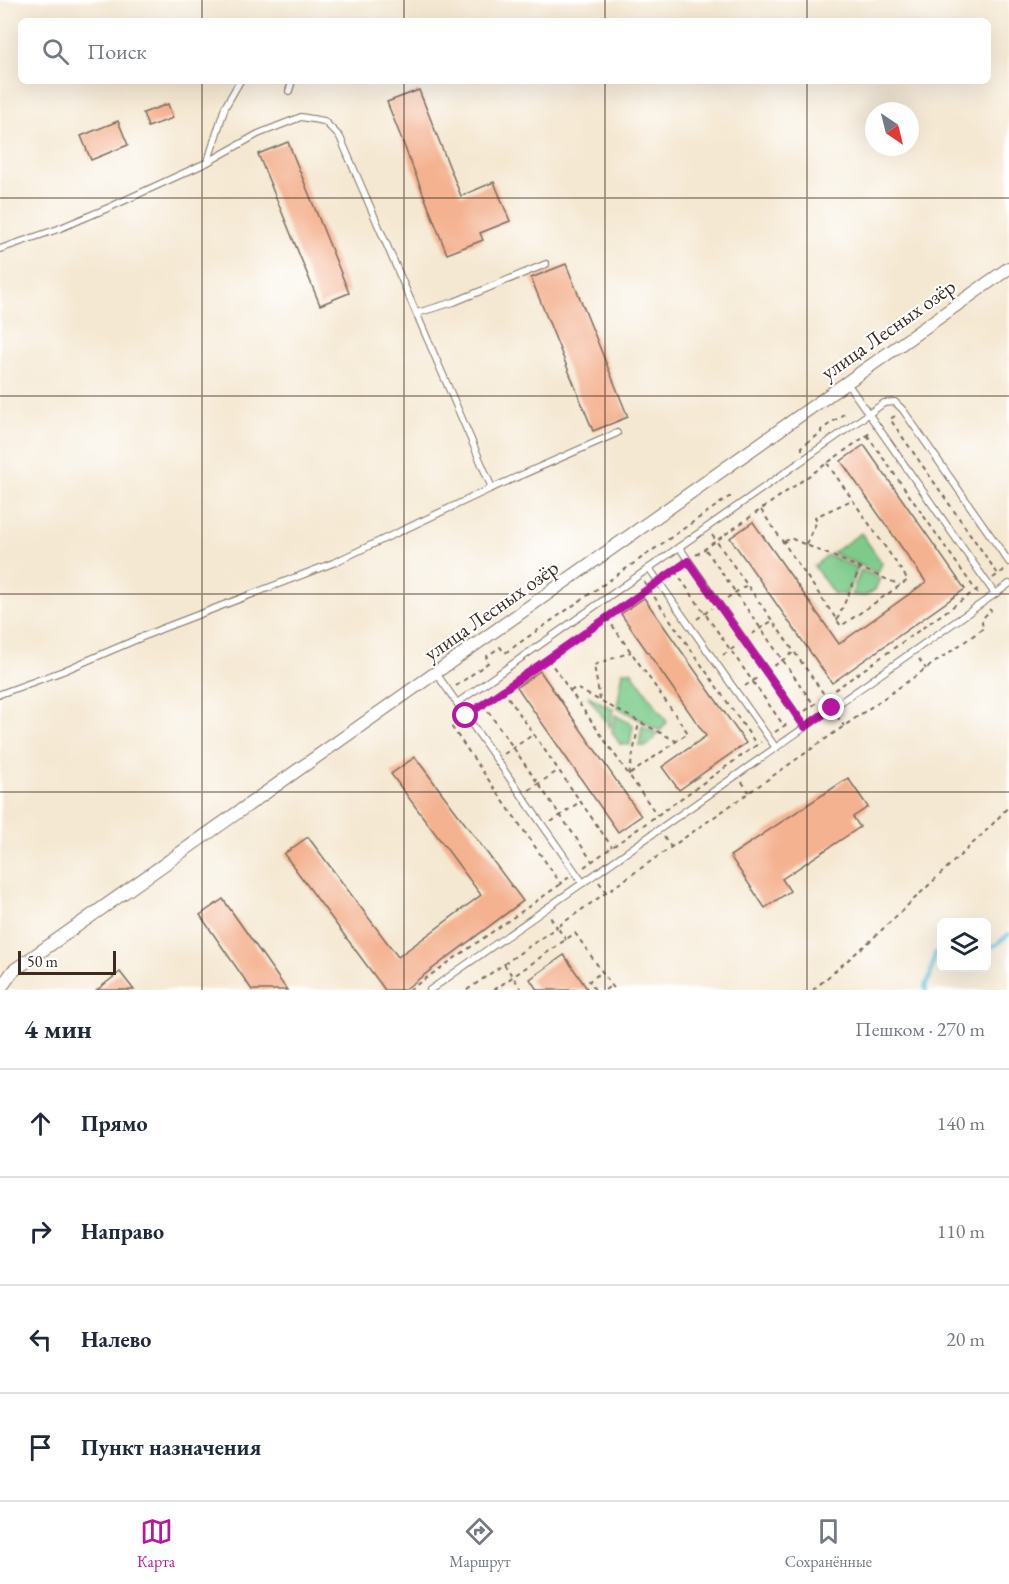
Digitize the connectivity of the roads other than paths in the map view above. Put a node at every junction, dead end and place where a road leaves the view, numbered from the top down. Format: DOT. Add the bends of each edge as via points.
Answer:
graph roads {
  1 [pos="238,84"];
  2 [pos="291,84"];
  3 [pos="289,91"];
  4 [pos="208,162"];
  5 [pos="0,249"];
  6 [pos="546,264"];
  7 [pos="1009,268"];
  8 [pos="417,313"];
  9 [pos="846,383"];
  10 [pos="868,414"];
  11 [pos="617,433"];
  12 [pos="492,488"];
  13 [pos="679,547"];
  14 [pos="1009,562"];
  15 [pos="650,567"];
  16 [pos="1009,584"];
  17 [pos="995,594"];
  18 [pos="436,673"];
  19 [pos="0,694"];
  20 [pos="457,703"];
  21 [pos="805,727"];
  22 [pos="776,748"];
  23 [pos="583,883"];
  24 [pos="0,989"];
  25 [pos="430,990"];
  1 -- 4 [label="lane" via="225,107"];
  2 -- 3 [label="lane"];
  4 -- 5 [label="lane" via="58,230"];
  4 -- 8 [label="lane" via="258,134 301,117 324,121 340,137"];
  6 -- 8 [label="lane"];
  7 -- 9 [label="street, улица Лесных озёр"];
  8 -- 12 [label="lane"];
  9 -- 10 [label="lane"];
  9 -- 18 [label="street, улица Лесных озёр"];
  10 -- 13 [label="lane"];
  10 -- 14 [label="lane" via="891,401 903,410"];
  10 -- 17 [label="lane"];
  11 -- 12 [label="lane"];
  12 -- 19 [label="lane" via="333,563"];
  13 -- 15 [label="lane"];
  13 -- 21 [label="lane"];
  15 -- 20 [label="lane"];
  15 -- 22 [label="lane"];
  16 -- 17 [label="lane"];
  17 -- 21 [label="lane"];
  18 -- 20 [label="lane"];
  18 -- 24 [label="street, улица Лесных озёр" via="13,971"];
  20 -- 23 [label="lane"];
  21 -- 22 [label="lane"];
  22 -- 23 [label="lane"];
  23 -- 25 [label="lane"];
}
